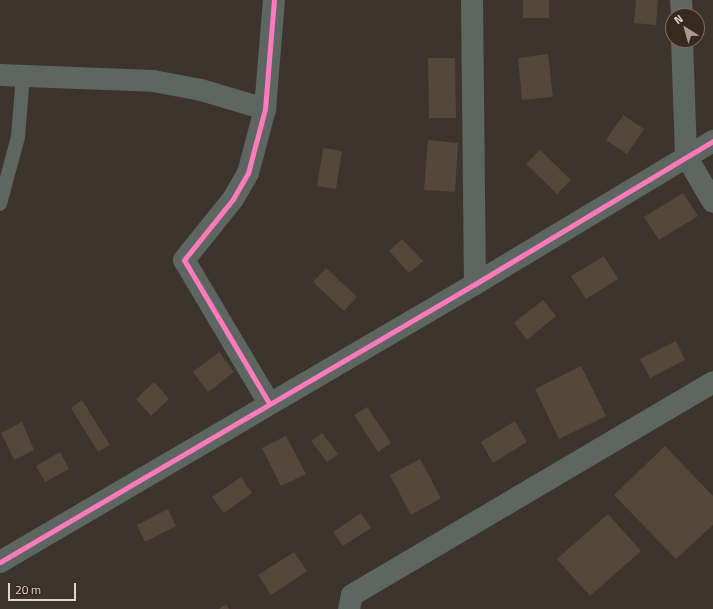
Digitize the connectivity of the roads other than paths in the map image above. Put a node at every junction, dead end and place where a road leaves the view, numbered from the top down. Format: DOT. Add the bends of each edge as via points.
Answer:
graph roads {
  1 [pos="274,0"];
  2 [pos="472,0"];
  3 [pos="682,48"];
  4 [pos="0,75"];
  5 [pos="24,75"];
  6 [pos="265,109"];
  7 [pos="713,141"];
  8 [pos="686,156"];
  9 [pos="713,202"];
  10 [pos="0,204"];
  11 [pos="475,284"];
  12 [pos="713,382"];
  13 [pos="269,403"];
  14 [pos="0,562"];
  15 [pos="350,609"];
  1 -- 6 [label="street"];
  2 -- 11 [label="street"];
  3 -- 8 [label="street"];
  4 -- 5 [label="street"];
  5 -- 6 [label="street" via="153,81 201,90"];
  5 -- 10 [label="lane" via="18,137"];
  6 -- 13 [label="street" via="242,186 184,260"];
  7 -- 8 [label="street"];
  8 -- 9 [label="street"];
  8 -- 11 [label="street"];
  11 -- 13 [label="street"];
  12 -- 15 [label="street" via="352,594"];
  13 -- 14 [label="street"];
}
